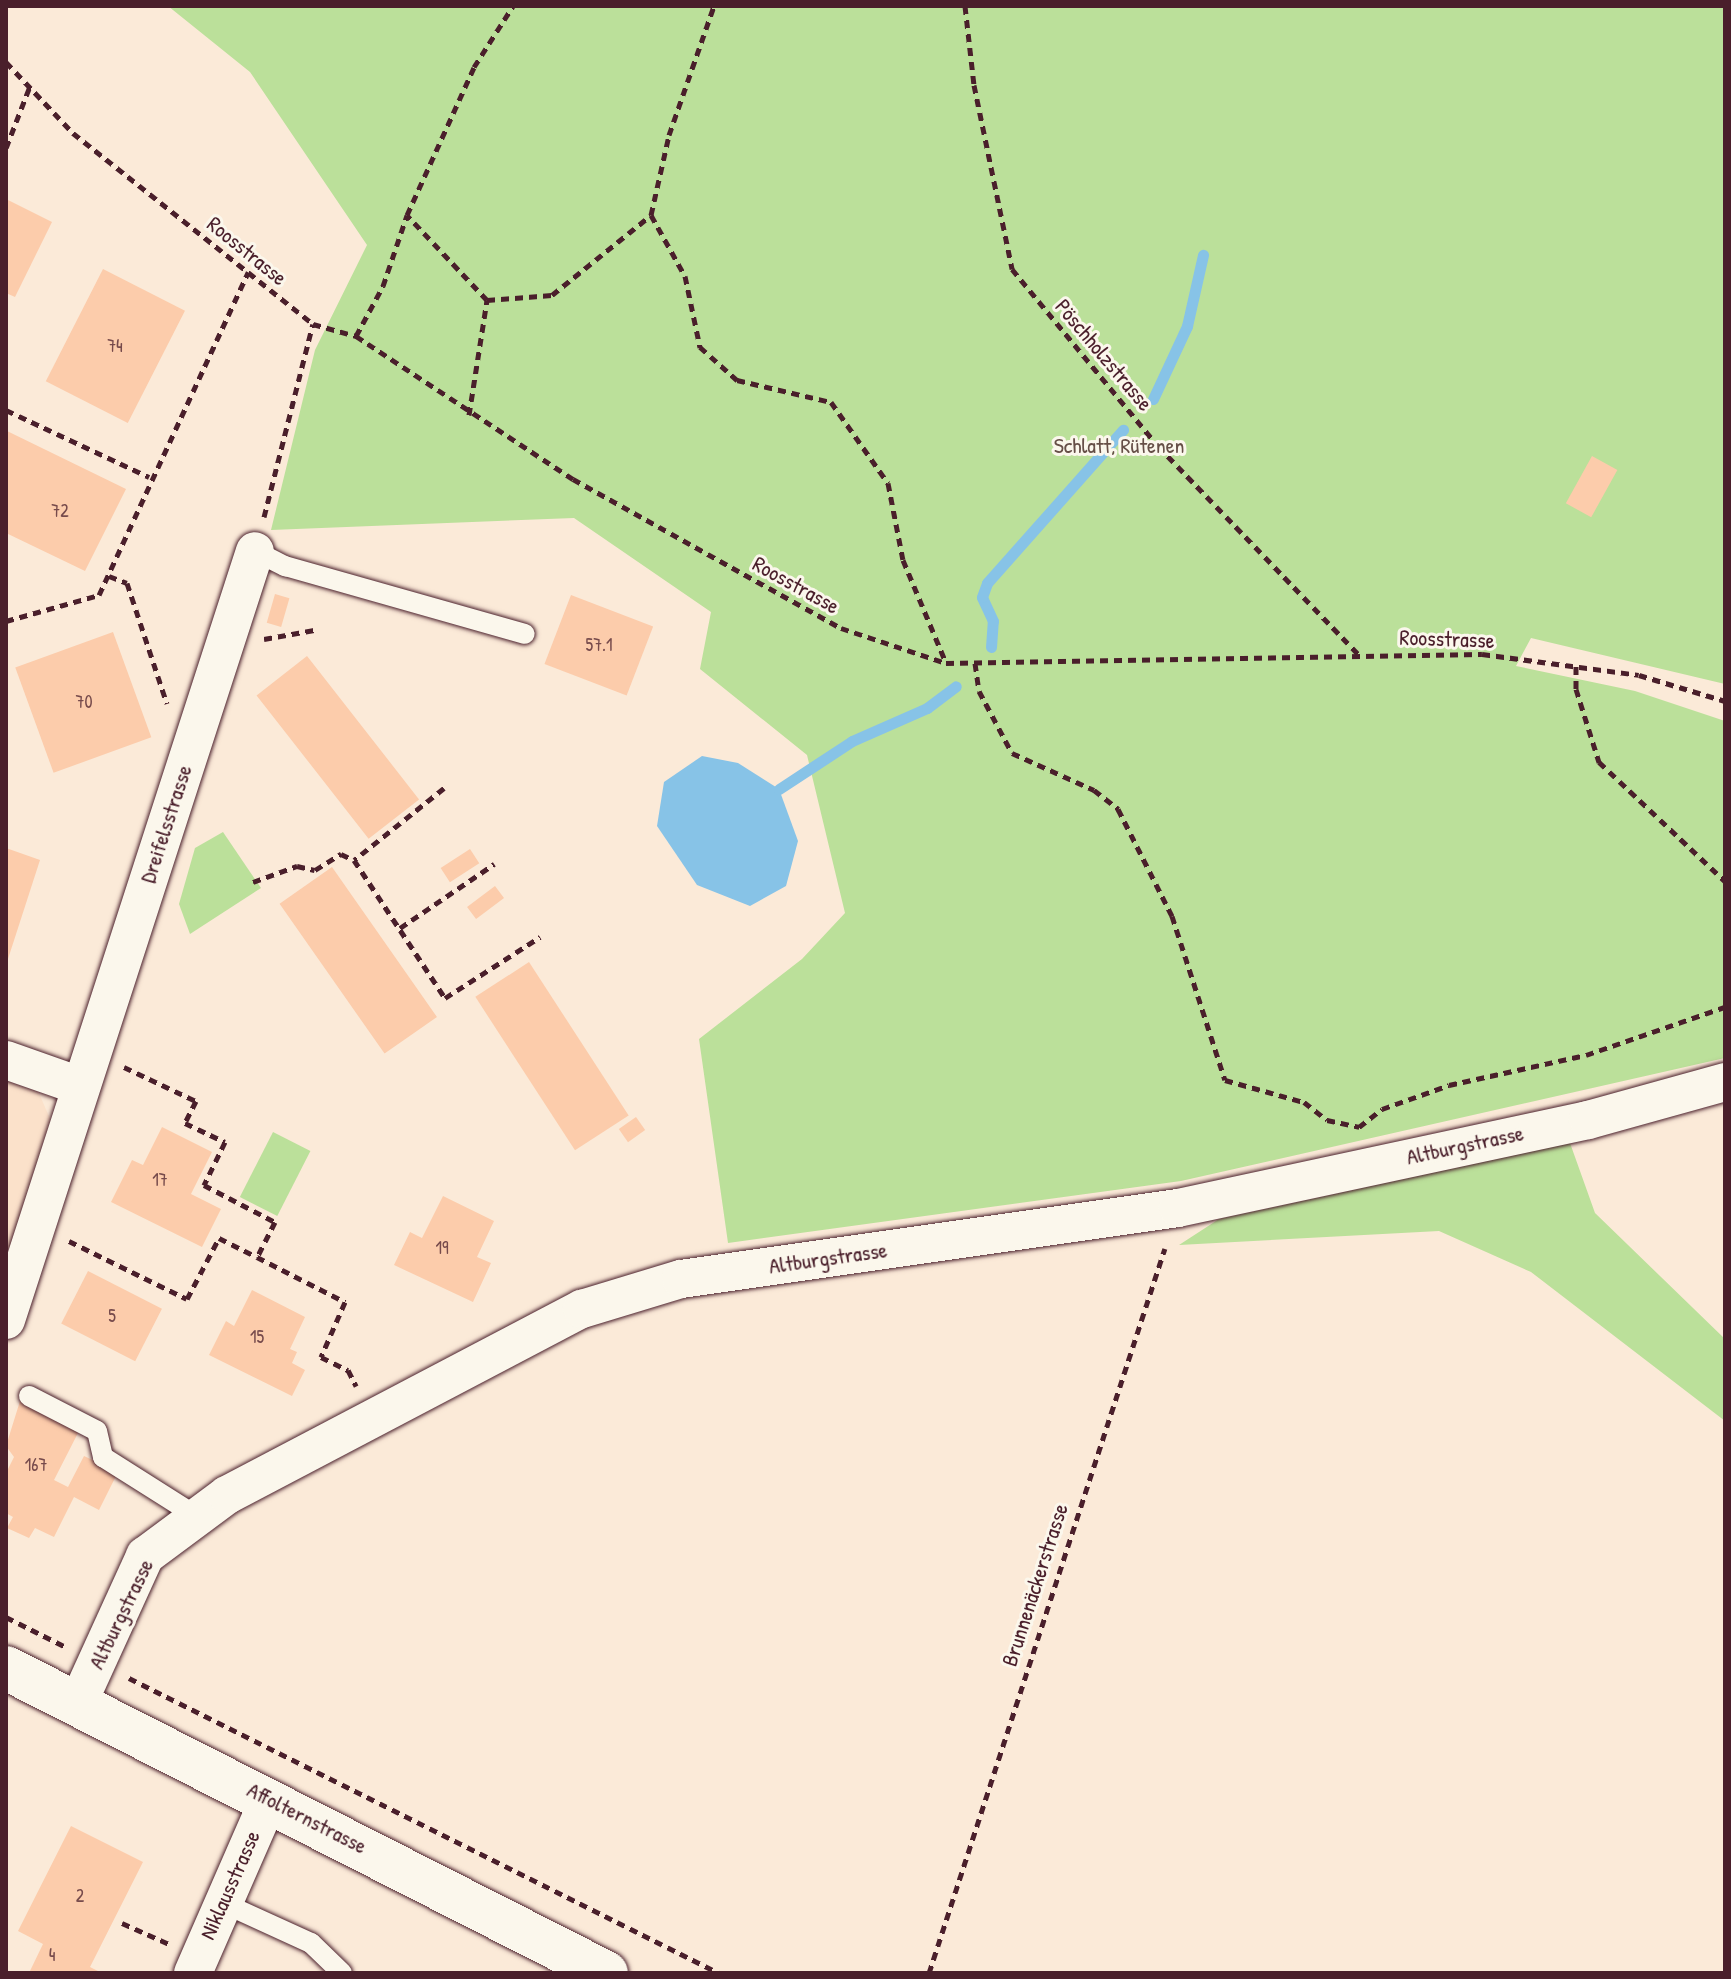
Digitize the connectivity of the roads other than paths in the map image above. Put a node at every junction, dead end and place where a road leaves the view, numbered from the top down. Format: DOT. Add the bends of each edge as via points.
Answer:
graph roads {
  1 [pos="255,551"];
  2 [pos="525,634"];
  3 [pos="6,1060"];
  4 [pos="85,1069"];
  5 [pos="1725,1082"];
  6 [pos="6,1320"];
  7 [pos="29,1396"];
  8 [pos="198,1517"];
  9 [pos="6,1668"];
  10 [pos="78,1703"];
  11 [pos="269,1799"];
  12 [pos="221,1902"];
  13 [pos="186,1961"];
  14 [pos="342,1973"];
  15 [pos="606,1973"];
  1 -- 2 [label="lane" via="285,566"];
  1 -- 4 [label="street, Dreifelsstrasse"];
  3 -- 4 [label="street"];
  4 -- 6 [label="street, Dreifelsstrasse"];
  5 -- 8 [label="street, Altburgstrasse" via="1588,1120 1178,1208 681,1279 582,1309"];
  7 -- 8 [label="lane" via="97,1431 103,1457"];
  8 -- 10 [label="street, Altburgstrasse" via="145,1556"];
  9 -- 10 [label="street, Affolternstrasse"];
  10 -- 11 [label="street, Affolternstrasse"];
  11 -- 12 [label="street, Niklausstrasse"];
  11 -- 15 [label="street, Affolternstrasse"];
  12 -- 13 [label="street, Niklausstrasse"];
  12 -- 14 [label="lane" via="311,1943"];
}
